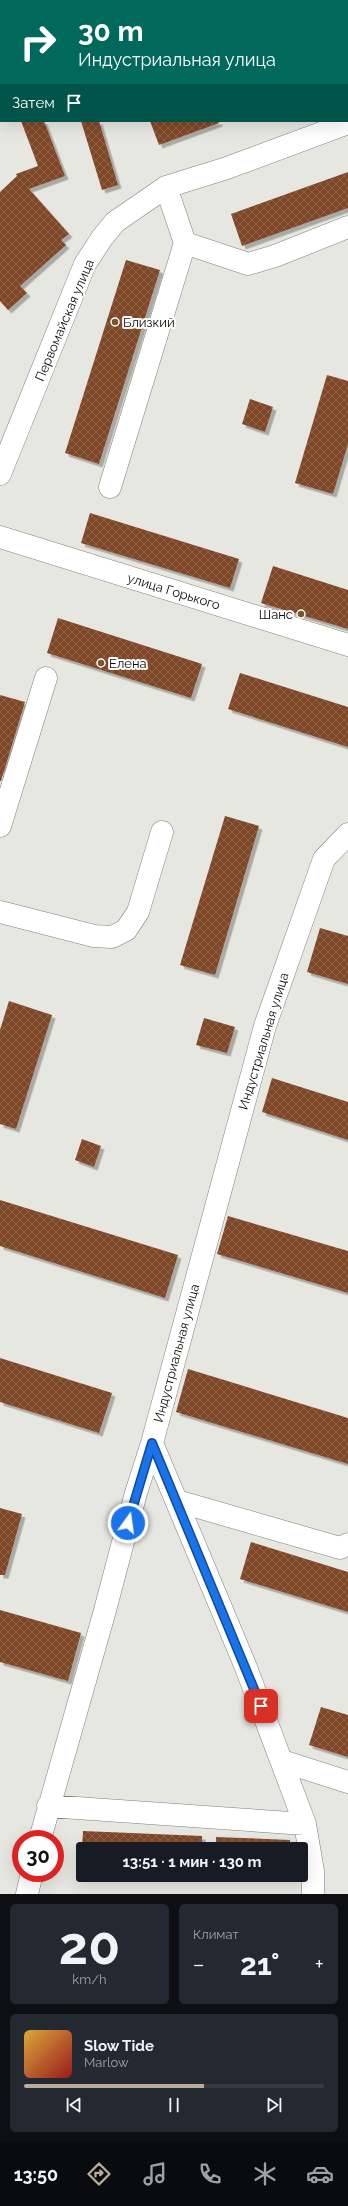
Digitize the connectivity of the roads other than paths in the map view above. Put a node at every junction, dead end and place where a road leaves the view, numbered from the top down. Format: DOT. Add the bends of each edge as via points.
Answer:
graph roads {
  1 [pos="348,123"];
  2 [pos="166,187"];
  3 [pos="348,227"];
  4 [pos="185,243"];
  5 [pos="2,462"];
  6 [pos="110,487"];
  7 [pos="0,537"];
  8 [pos="348,645"];
  9 [pos="46,678"];
  10 [pos="0,826"];
  11 [pos="162,832"];
  12 [pos="348,834"];
  13 [pos="0,912"];
  14 [pos="152,1443"];
  15 [pos="177,1501"];
  16 [pos="348,1544"];
  17 [pos="282,1761"];
  18 [pos="348,1782"];
  19 [pos="48,1806"];
  20 [pos="304,1824"];
  21 [pos="42,1830"];
  22 [pos="30,1882"];
  23 [pos="27,1894"];
  24 [pos="313,1894"];
  1 -- 2 [label="street, Первомайская улица" via="227,168"];
  2 -- 4 [label="street"];
  2 -- 5 [label="street, Первомайская улица" via="116,222 102,238 86,264"];
  3 -- 4 [label="street" via="248,264"];
  4 -- 6 [label="street"];
  7 -- 8 [label="street, улица Горького"];
  9 -- 10 [label="street"];
  11 -- 13 [label="street" via="138,912 126,930 112,937 94,936"];
  12 -- 14 [label="street, Индустриальная улица" via="324,859 265,1026"];
  14 -- 15 [label="street"];
  14 -- 19 [label="street, Индустриальная улица"];
  15 -- 16 [label="street" via="340,1548"];
  15 -- 17 [label="street"];
  17 -- 18 [label="street"];
  17 -- 20 [label="street"];
  19 -- 20 [label="street"];
  19 -- 21 [label="street, Индустриальная улица"];
  20 -- 24 [label="street" via="313,1871"];
  22 -- 23 [label="street"];
}
